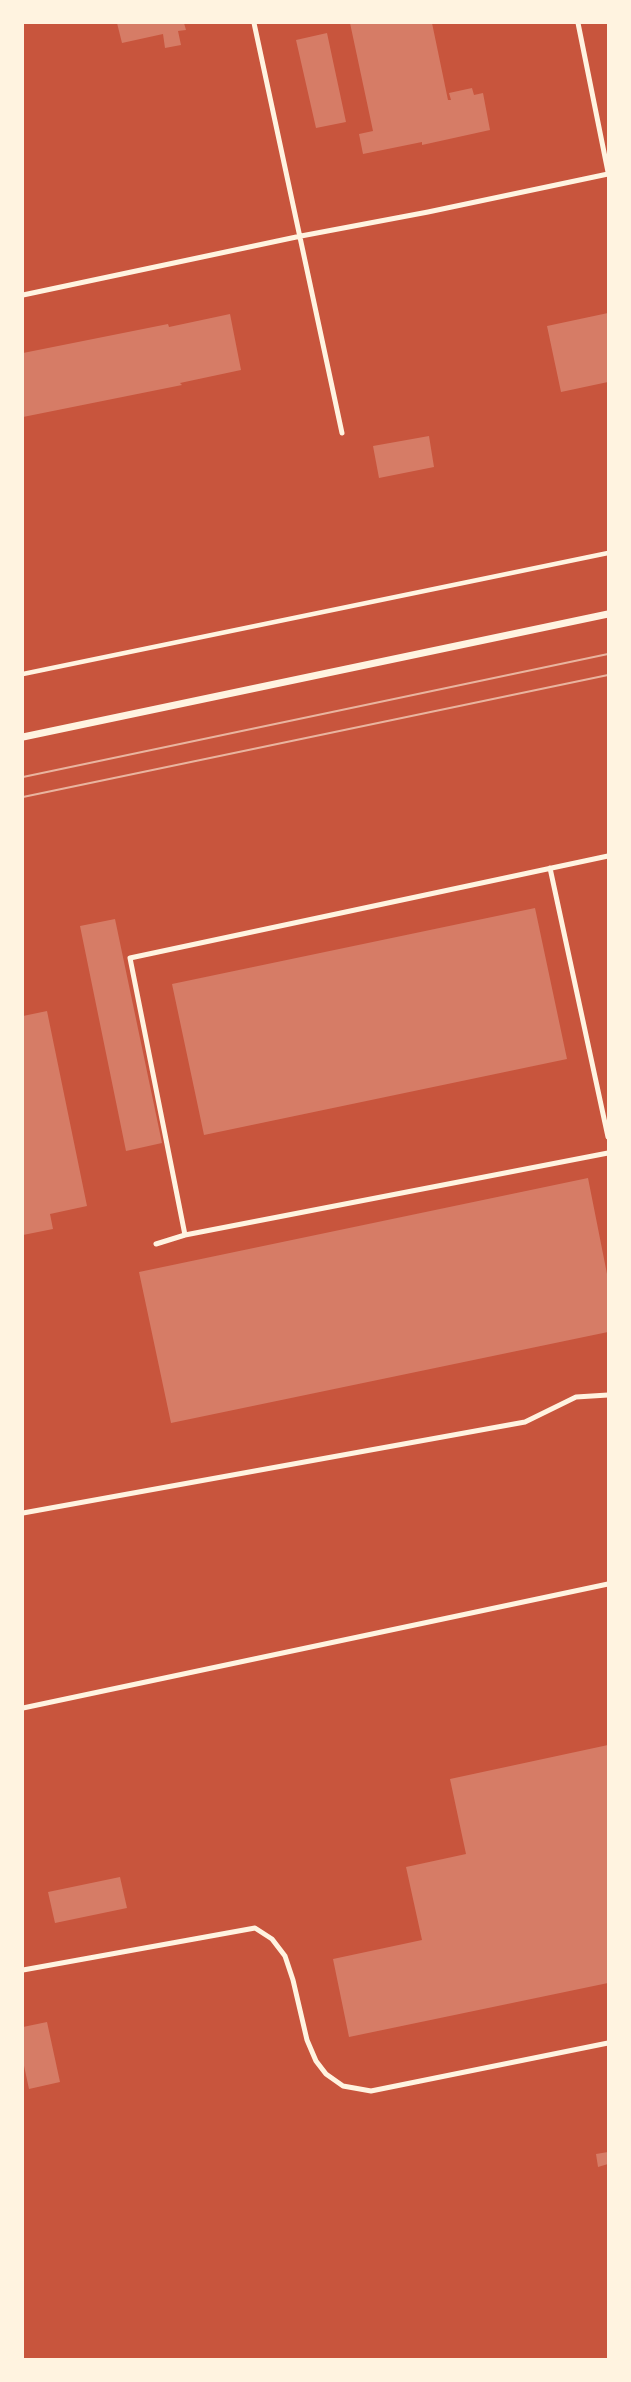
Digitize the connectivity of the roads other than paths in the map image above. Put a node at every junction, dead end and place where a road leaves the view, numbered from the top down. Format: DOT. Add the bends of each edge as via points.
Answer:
graph roads {
  1 [pos="254,23"];
  2 [pos="578,23"];
  3 [pos="608,173"];
  4 [pos="301,236"];
  5 [pos="23,295"];
  6 [pos="342,433"];
  7 [pos="608,614"];
  8 [pos="23,737"];
  9 [pos="608,856"];
  10 [pos="550,868"];
  11 [pos="608,1137"];
  12 [pos="608,1153"];
  13 [pos="185,1235"];
  14 [pos="156,1244"];
  15 [pos="608,1395"];
  16 [pos="23,1513"];
  17 [pos="608,1584"];
  18 [pos="23,1708"];
  19 [pos="23,1970"];
  20 [pos="608,2043"];
  1 -- 4 [label="lane"];
  2 -- 3 [label="lane"];
  3 -- 4 [label="lane"];
  4 -- 5 [label="lane"];
  4 -- 6 [label="lane"];
  7 -- 8 [label="street"];
  9 -- 10 [label="lane"];
  10 -- 11 [label="lane"];
  10 -- 13 [label="lane" via="130,958"];
  12 -- 13 [label="lane"];
  13 -- 14 [label="lane"];
  15 -- 16 [label="lane" via="576,1397 525,1422"];
  17 -- 18 [label="lane"];
  19 -- 20 [label="lane" via="255,1928 272,1939 285,1956 316,2061 343,2086 371,2091"];
}
